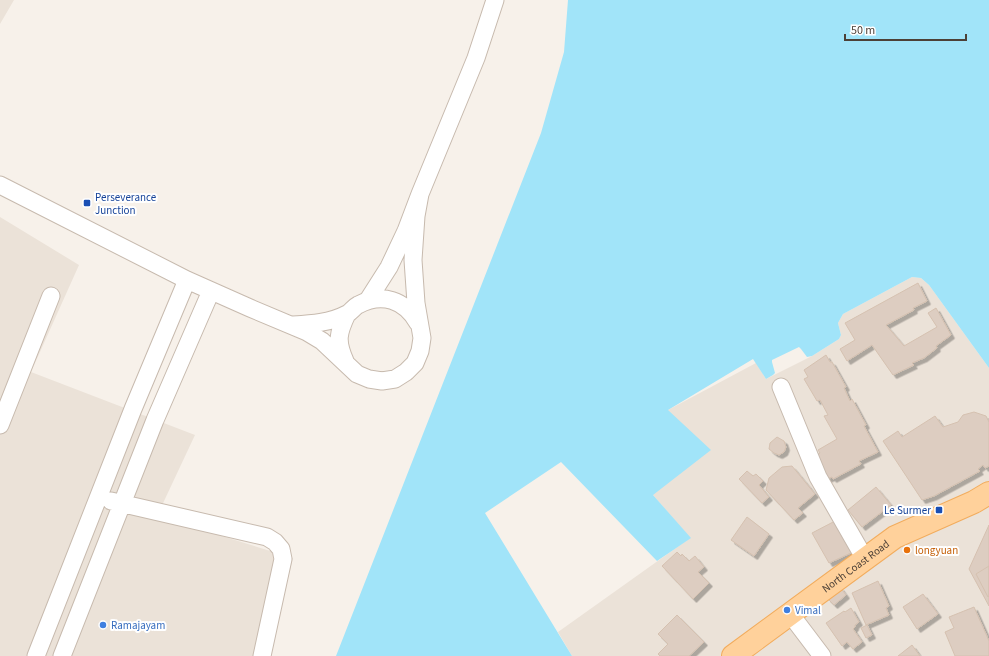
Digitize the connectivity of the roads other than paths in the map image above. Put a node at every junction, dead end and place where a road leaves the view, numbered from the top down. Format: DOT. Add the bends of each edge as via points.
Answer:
graph roads {
  1 [pos="495,0"];
  2 [pos="0,185"];
  3 [pos="420,194"];
  4 [pos="188,280"];
  5 [pos="211,291"];
  6 [pos="51,296"];
  7 [pos="368,300"];
  8 [pos="347,314"];
  9 [pos="291,325"];
  10 [pos="419,325"];
  11 [pos="347,365"];
  12 [pos="781,388"];
  13 [pos="0,425"];
  14 [pos="989,493"];
  15 [pos="97,498"];
  16 [pos="122,504"];
  17 [pos="865,559"];
  18 [pos="791,614"];
  19 [pos="36,656"];
  20 [pos="62,656"];
  21 [pos="262,656"];
  22 [pos="733,656"];
  23 [pos="822,656"];
  1 -- 3 [label="street" via="476,58"];
  2 -- 4 [label="street"];
  3 -- 7 [label="street" via="392,260"];
  3 -- 10 [label="street" via="413,260"];
  4 -- 5 [label="street"];
  4 -- 15 [label="street"];
  5 -- 9 [label="street"];
  5 -- 16 [label="street"];
  6 -- 13 [label="street"];
  7 -- 8 [label="street"];
  7 -- 10 [label="street" via="392,300 413,314"];
  8 -- 9 [label="street" via="330,321"];
  8 -- 11 [label="street" via="340,331 339,349"];
  9 -- 11 [label="street" via="322,341"];
  10 -- 11 [label="street" via="422,338 418,357 406,372 394,379 369,379 357,374"];
  12 -- 17 [label="street" via="818,477"];
  14 -- 17 [label="main road, North Coast Road" via="895,537"];
  15 -- 16 [label="street"];
  15 -- 19 [label="street"];
  16 -- 20 [label="street"];
  16 -- 21 [label="street" via="240,530 267,537 275,542 281,549 283,559"];
  17 -- 18 [label="main road, North Coast Road"];
  18 -- 22 [label="main road, North Coast Road"];
  18 -- 23 [label="street"];
}
